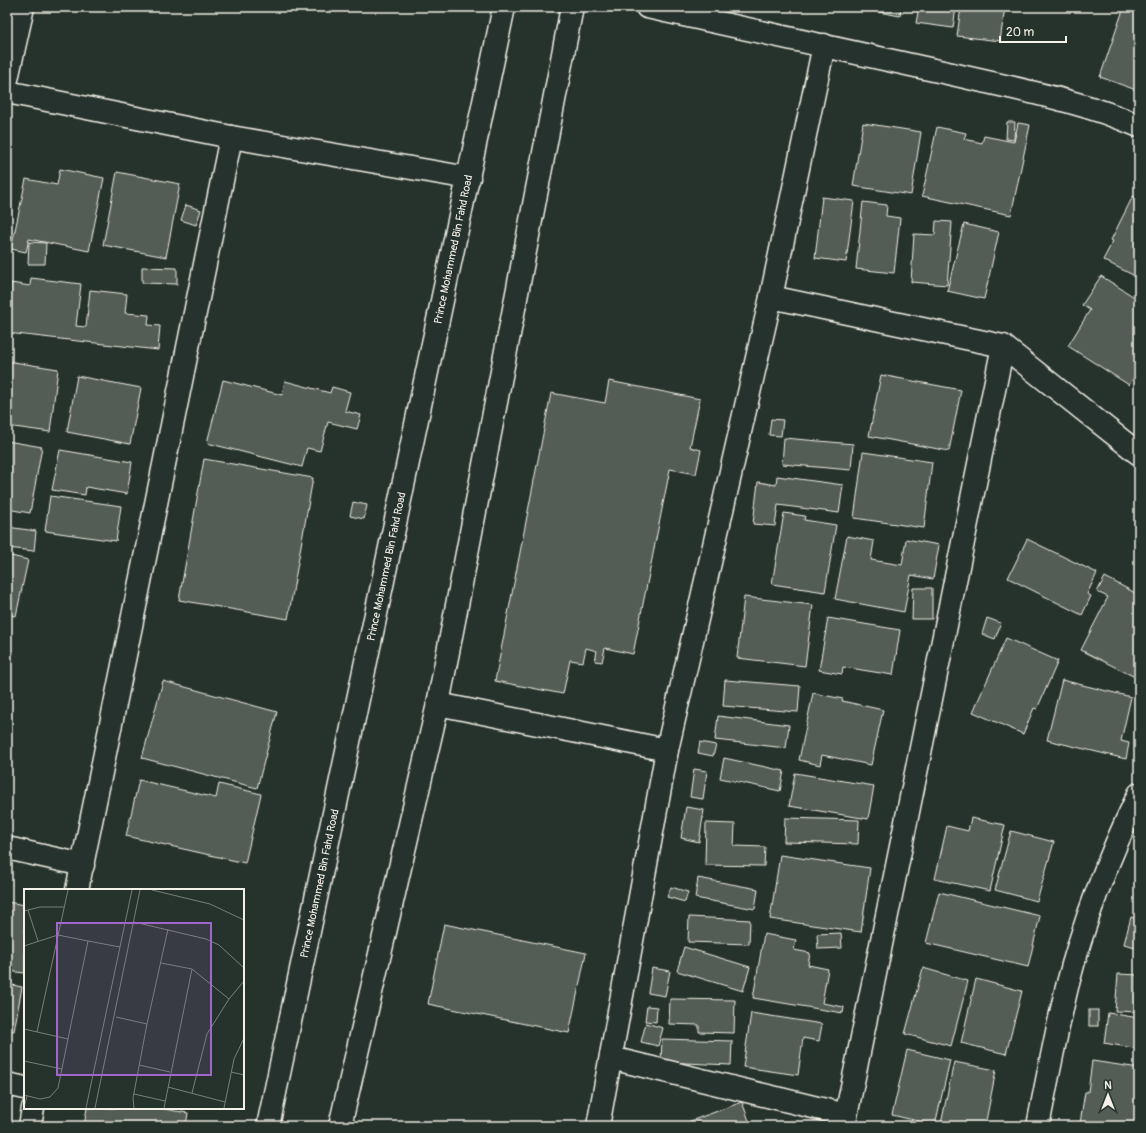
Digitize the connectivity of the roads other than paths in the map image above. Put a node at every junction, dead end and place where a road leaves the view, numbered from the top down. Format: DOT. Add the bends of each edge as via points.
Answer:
graph roads {
  1 [pos="23,7"];
  2 [pos="504,7"];
  3 [pos="572,7"];
  4 [pos="647,7"];
  5 [pos="824,45"];
  6 [pos="7,79"];
  7 [pos="7,92"];
  8 [pos="1139,126"];
  9 [pos="231,136"];
  10 [pos="469,178"];
  11 [pos="771,297"];
  12 [pos="1003,346"];
  13 [pos="1139,454"];
  14 [pos="438,704"];
  15 [pos="667,750"];
  16 [pos="1139,794"];
  17 [pos="7,848"];
  18 [pos="83,865"];
  19 [pos="78,889"];
  20 [pos="611,1058"];
  21 [pos="7,1084"];
  22 [pos="24,1088"];
  23 [pos="33,1109"];
  24 [pos="845,1121"];
  25 [pos="30,1126"];
  26 [pos="268,1126"];
  27 [pos="340,1126"];
  28 [pos="598,1126"];
  29 [pos="1038,1126"];
  1 -- 6 [label="street"];
  2 -- 10 [label="street, Prince Mohammed Bin Fahd Road"];
  3 -- 14 [label="street"];
  4 -- 5 [label="street"];
  5 -- 8 [label="street" via="1059,99 1113,114"];
  5 -- 11 [label="street"];
  7 -- 9 [label="street"];
  9 -- 10 [label="street"];
  9 -- 18 [label="street"];
  10 -- 26 [label="street, Prince Mohammed Bin Fahd Road"];
  11 -- 12 [label="street"];
  11 -- 15 [label="street"];
  12 -- 13 [label="street"];
  12 -- 24 [label="street"];
  14 -- 15 [label="street"];
  14 -- 27 [label="street"];
  15 -- 20 [label="street"];
  16 -- 29 [label="street" via="1090,908 1067,987"];
  17 -- 18 [label="street"];
  18 -- 19 [label="street"];
  20 -- 24 [label="street"];
  20 -- 28 [label="street"];
  21 -- 22 [label="street"];
  23 -- 25 [label="street"];
}
